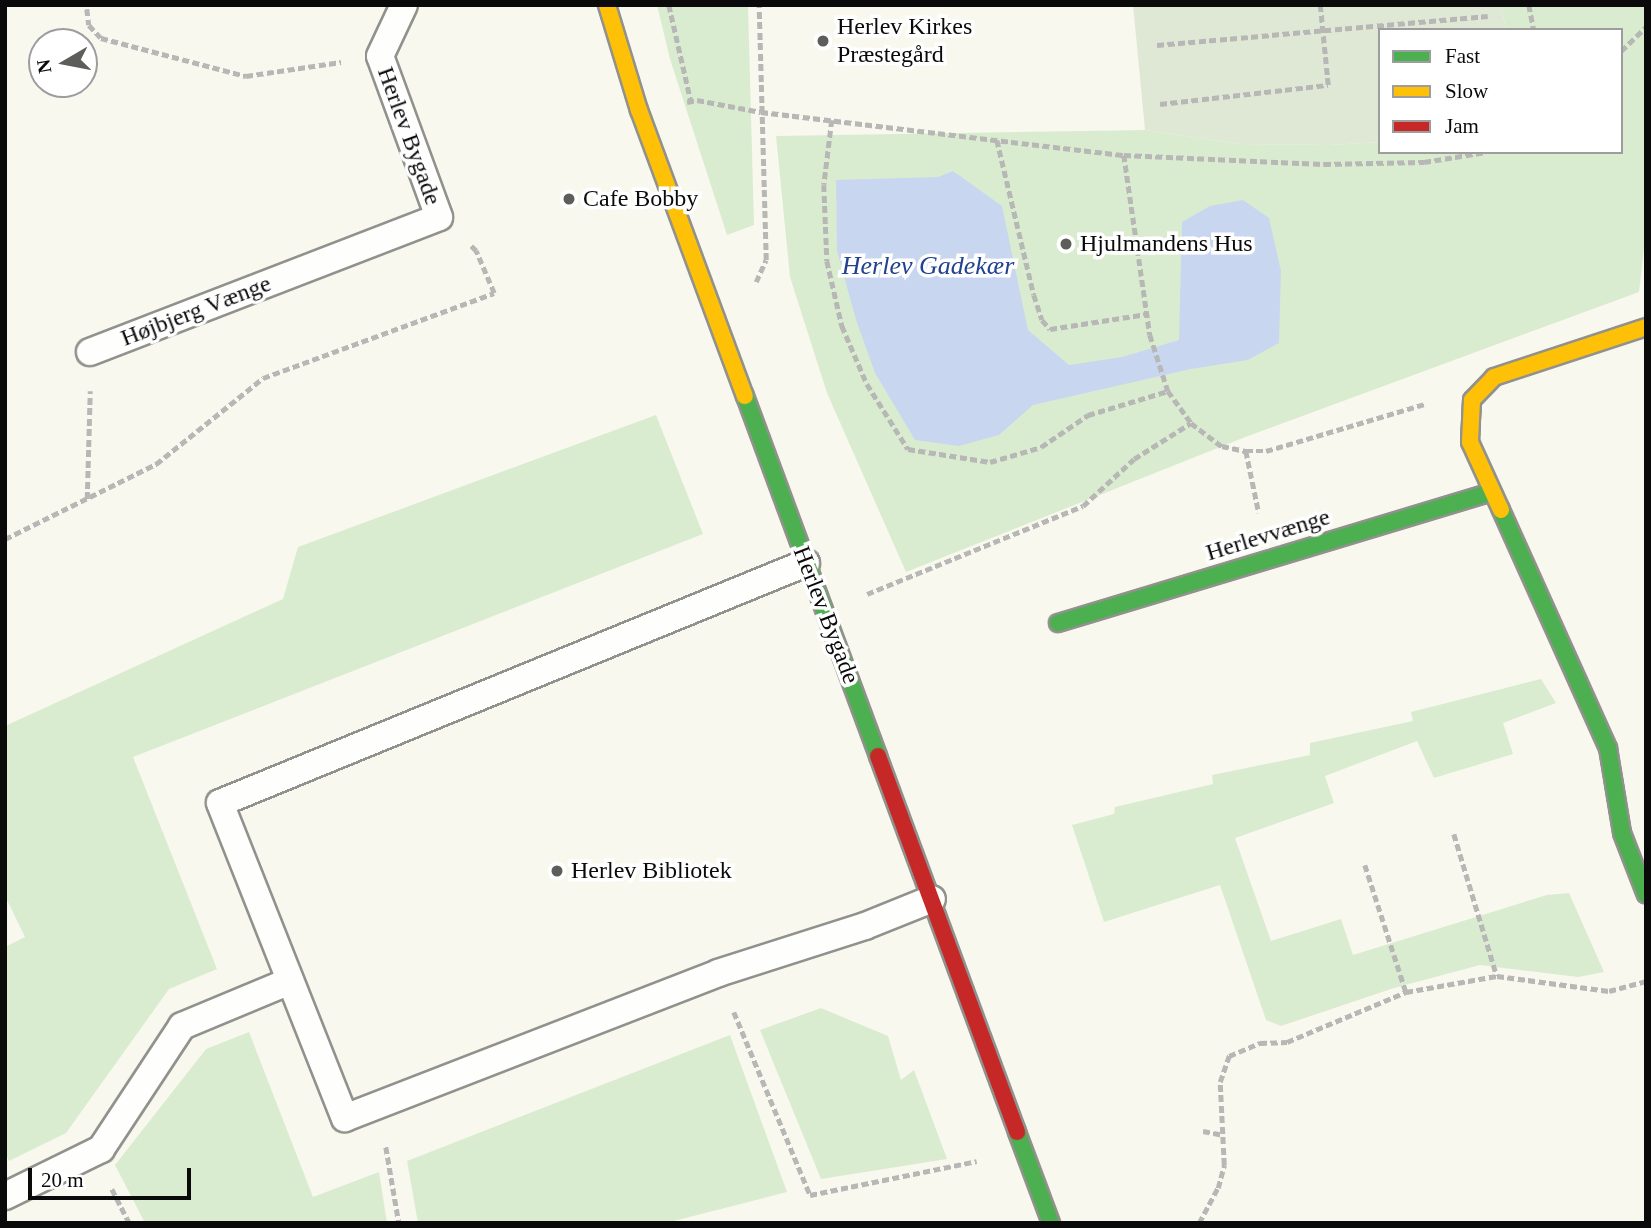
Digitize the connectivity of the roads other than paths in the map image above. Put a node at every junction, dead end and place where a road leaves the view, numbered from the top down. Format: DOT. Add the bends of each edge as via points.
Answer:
graph roads {
  1 [pos="404,5"];
  2 [pos="607,5"];
  3 [pos="439,217"];
  4 [pos="1646,327"];
  5 [pos="90,352"];
  6 [pos="1492,492"];
  7 [pos="806,563"];
  8 [pos="1058,623"];
  9 [pos="1646,895"];
  10 [pos="932,899"];
  11 [pos="290,981"];
  12 [pos="5,1196"];
  13 [pos="1051,1223"];
  1 -- 3 [label="lane, Herlev Bygade" via="380,56"];
  2 -- 7 [label="street, Herlev Bygade" via="639,110"];
  3 -- 5 [label="lane, Højbjerg Vænge"];
  4 -- 6 [label="street" via="1494,377 1472,400 1470,442"];
  6 -- 8 [label="street, Herlevvænge"];
  6 -- 9 [label="street" via="1608,748 1622,833"];
  7 -- 10 [label="street, Herlev Bygade"];
  7 -- 11 [label="lane" via="220,803"];
  10 -- 11 [label="lane" via="865,926 718,972 345,1118"];
  10 -- 13 [label="street, Herlev Bygade"];
  11 -- 12 [label="lane" via="182,1026 100,1149"];
}
